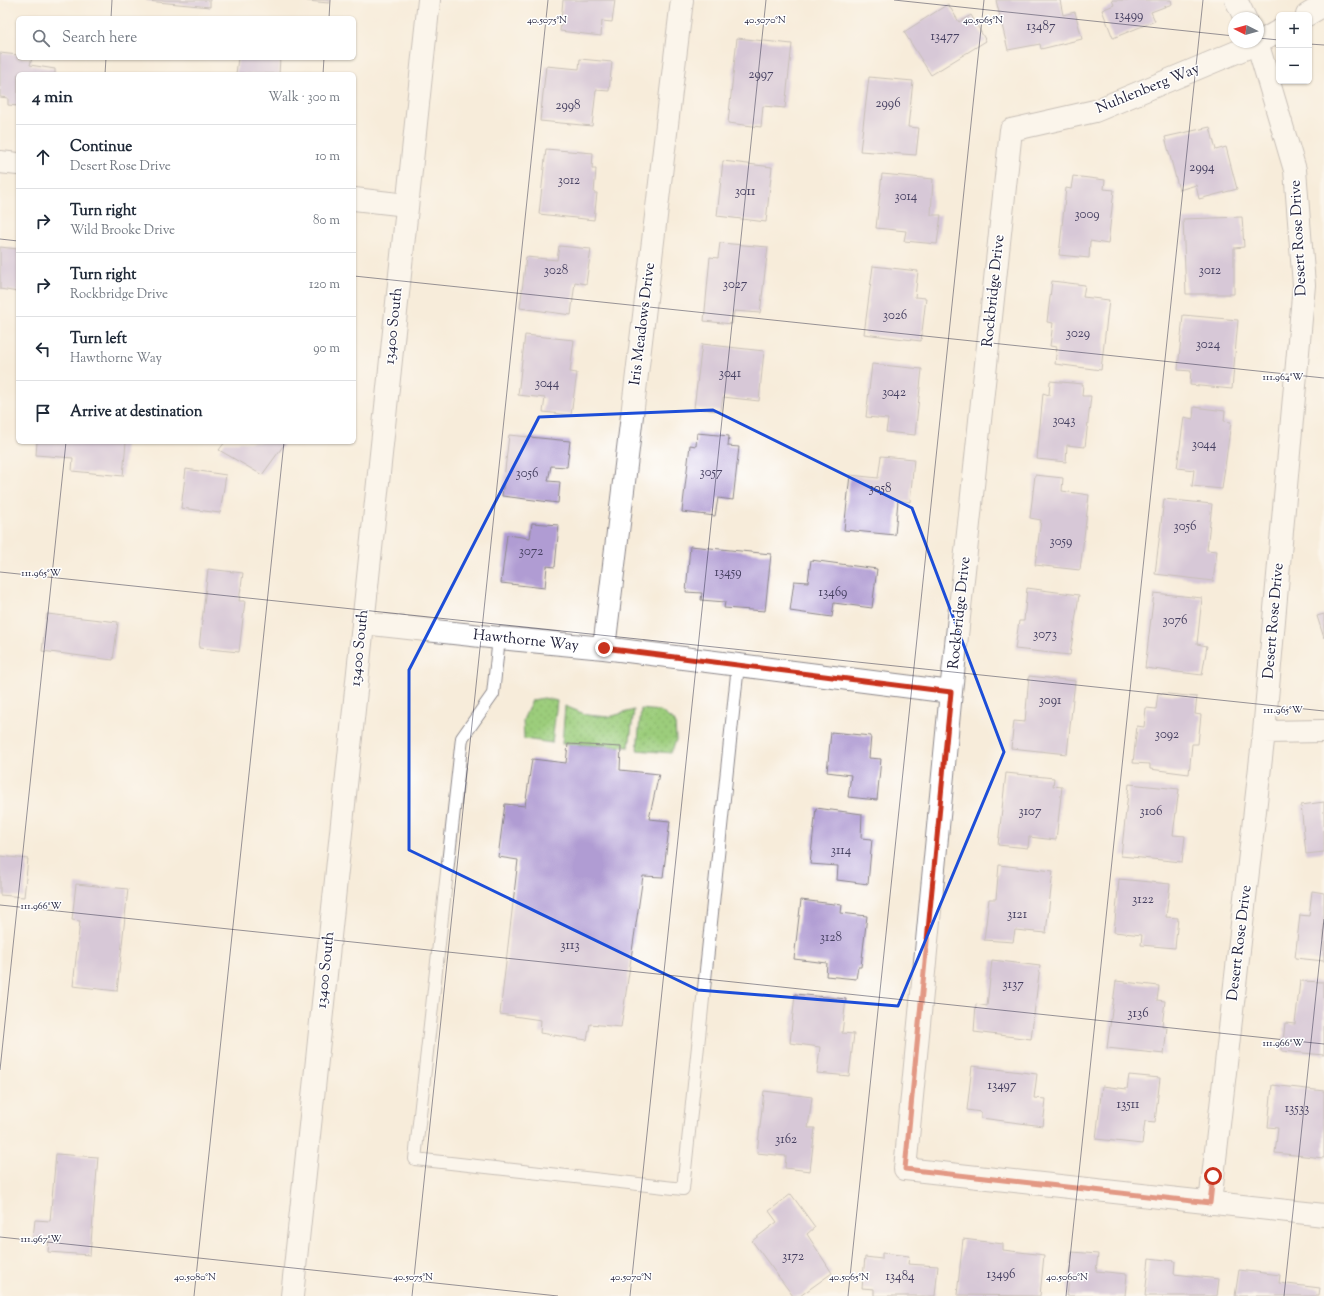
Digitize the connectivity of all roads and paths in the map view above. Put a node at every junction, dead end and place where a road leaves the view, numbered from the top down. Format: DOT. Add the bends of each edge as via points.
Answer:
graph roads {
  1 [pos="429,0"];
  2 [pos="682,0"];
  3 [pos="1236,0"];
  4 [pos="1324,5"];
  5 [pos="1242,12"];
  6 [pos="1312,12"];
  7 [pos="1276,33"];
  8 [pos="1264,39"];
  9 [pos="1245,48"];
  10 [pos="1258,48"];
  11 [pos="1010,130"];
  12 [pos="0,162"];
  13 [pos="16,164"];
  14 [pos="356,199"];
  15 [pos="407,205"];
  16 [pos="363,623"];
  17 [pos="499,638"];
  18 [pos="604,648"];
  19 [pos="738,665"];
  20 [pos="951,692"];
  21 [pos="1324,731"];
  22 [pos="1264,732"];
  23 [pos="1210,1203"];
  24 [pos="1324,1215"];
  25 [pos="292,1296"];
  1 -- 15 [label="street, 13400 South"];
  2 -- 18 [label="street, Iris Meadows Drive"];
  3 -- 5 [label="street"];
  4 -- 6 [label="street"];
  7 -- 8 [label="street, Nuhlenberg Way"];
  9 -- 11 [label="street, Nuhlenberg Way" via="1095,111"];
  10 -- 22 [label="street, Desert Rose Drive" via="1295,170 1304,285"];
  11 -- 20 [label="street, Rockbridge Drive"];
  12 -- 13 [label="street"];
  14 -- 15 [label="street"];
  15 -- 16 [label="street, 13400 South"];
  16 -- 17 [label="street, Hawthorne Way"];
  16 -- 25 [label="street, 13400 South"];
  17 -- 18 [label="street, Hawthorne Way"];
  17 -- 19 [label="lane" via="493,694 462,738 415,1160 682,1189"];
  18 -- 19 [label="street, Hawthorne Way"];
  19 -- 20 [label="street, Hawthorne Way"];
  20 -- 23 [label="street, Rockbridge Drive" via="905,1169"];
  21 -- 22 [label="street"];
  22 -- 23 [label="street, Desert Rose Drive"];
  23 -- 24 [label="street"];
}
